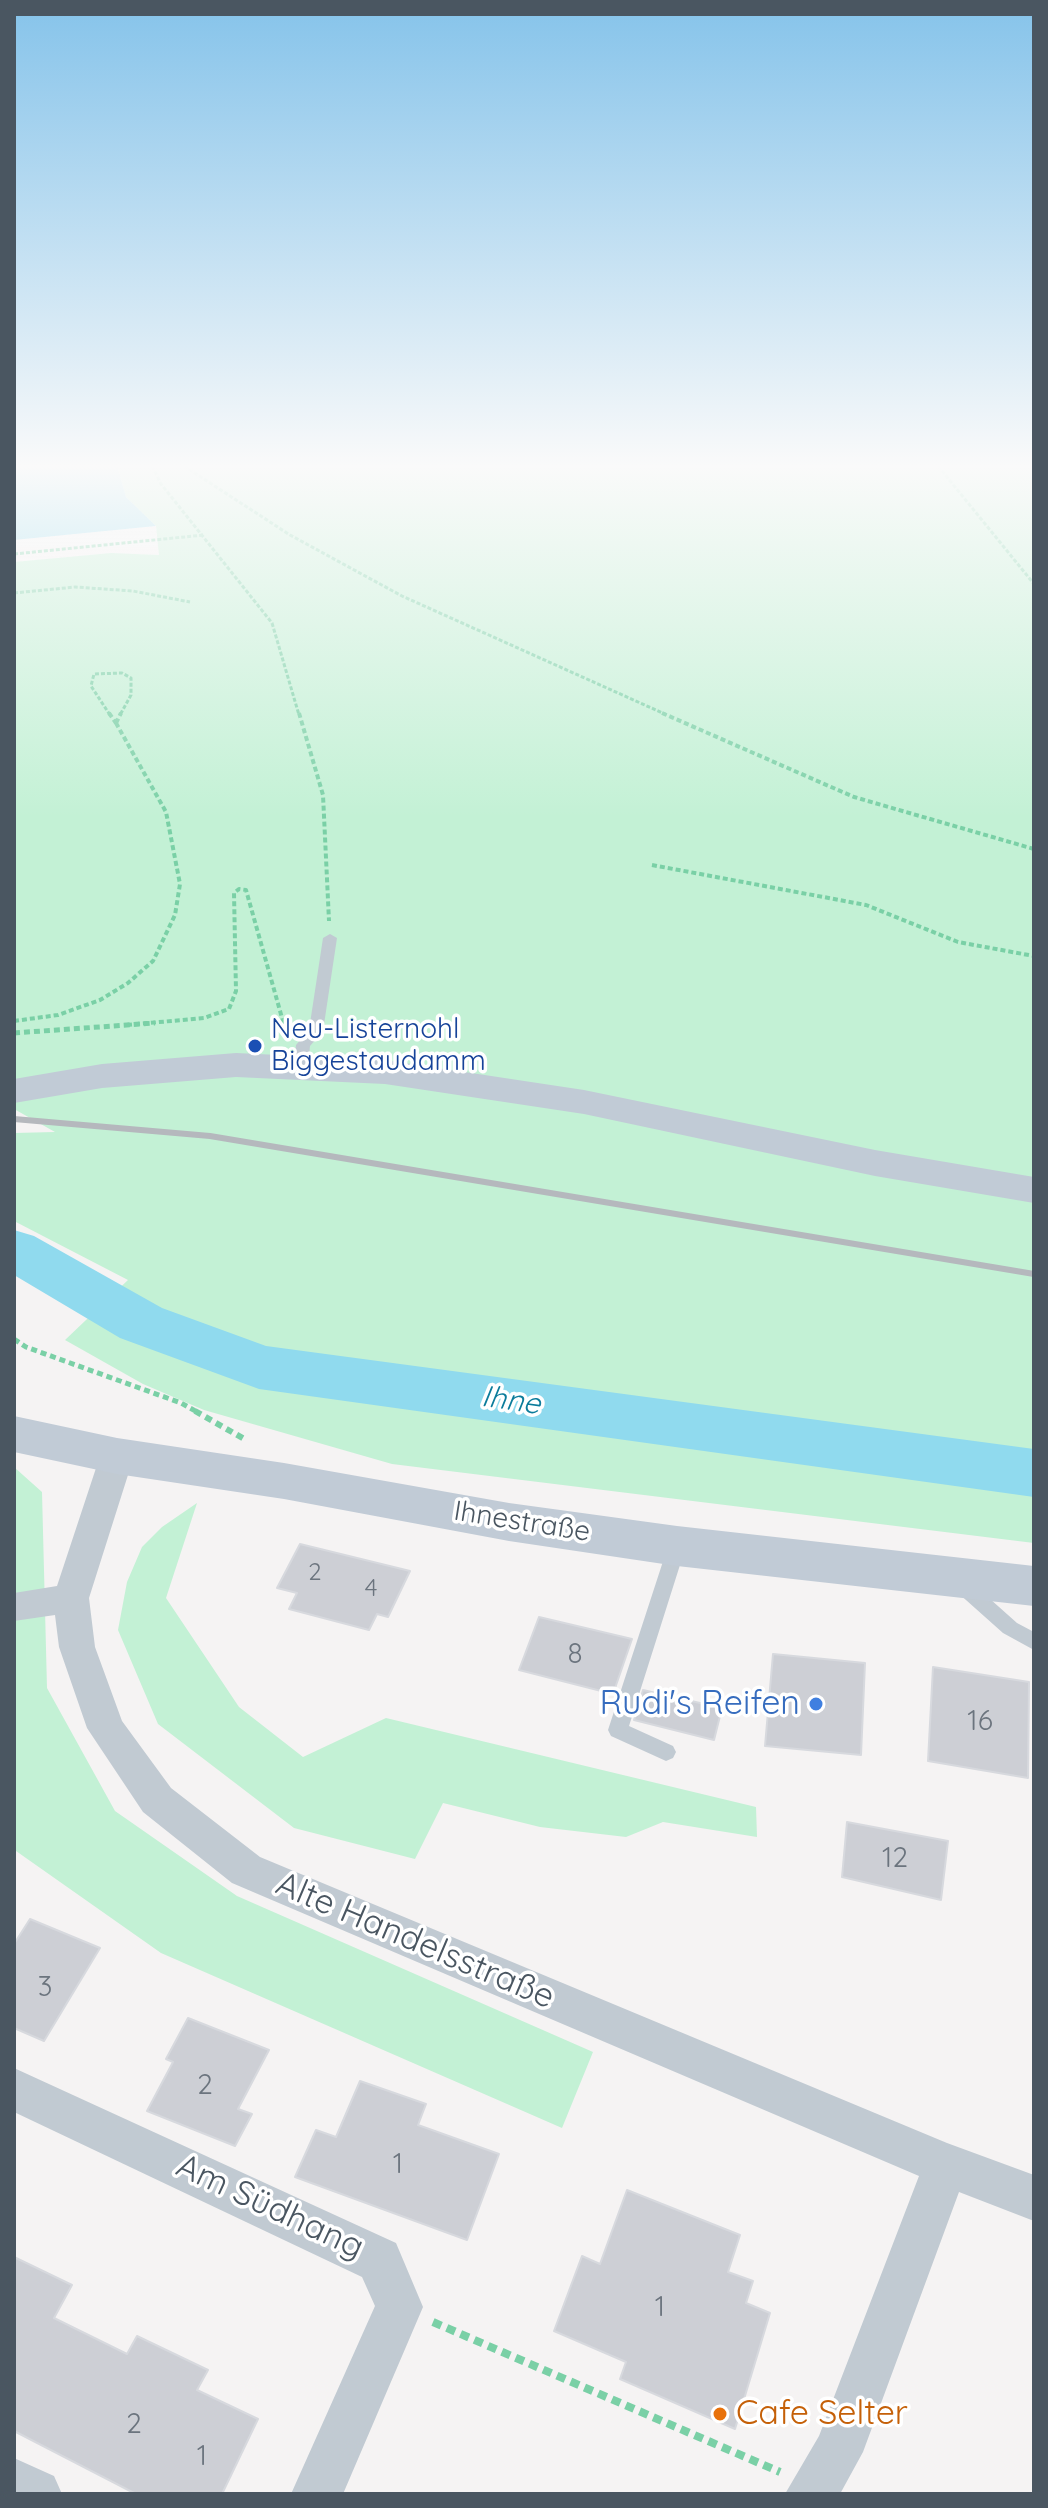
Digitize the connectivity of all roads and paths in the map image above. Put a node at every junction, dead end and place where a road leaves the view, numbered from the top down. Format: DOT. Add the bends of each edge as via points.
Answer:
graph roads {
  1 [pos="242,583"];
  2 [pos="378,583"];
  3 [pos="14,593"];
  4 [pos="190,602"];
  5 [pos="116,723"];
  6 [pos="1034,849"];
  7 [pos="652,865"];
  8 [pos="330,938"];
  9 [pos="1034,956"];
  10 [pos="14,1021"];
  11 [pos="14,1033"];
  12 [pos="302,1055"];
  13 [pos="14,1091"];
  14 [pos="1034,1190"];
  15 [pos="14,1339"];
  16 [pos="14,1434"];
  17 [pos="117,1456"];
  18 [pos="284,1481"];
  19 [pos="677,1546"];
  20 [pos="954,1578"];
  21 [pos="1034,1586"];
  22 [pos="71,1598"];
  23 [pos="14,1607"];
  24 [pos="1034,1642"];
  25 [pos="666,1752"];
  26 [pos="14,2089"];
  27 [pos="946,2165"];
  28 [pos="1034,2198"];
  29 [pos="399,2307"];
  30 [pos="14,2483"];
  31 [pos="813,2491"];
  32 [pos="36,2494"];
  33 [pos="317,2494"];
  1 -- 8 [label="path" via="272,623 323,795"];
  2 -- 6 [label="path" via="854,797"];
  3 -- 4 [label="path" via="75,587"];
  5 -- 5 [label="path" via="91,686 94,674 122,673 131,678 131,695"];
  5 -- 10 [label="path" via="166,812 180,884 175,915 153,961 128,983 58,1015"];
  7 -- 9 [label="path" via="866,905 958,942"];
  8 -- 12 [label="lane" via="316,1031"];
  11 -- 12 [label="path" via="204,1018 229,1009 236,991 234,893 239,889 246,890 283,1032"];
  12 -- 13 [label="main road"];
  12 -- 14 [label="main road" via="584,1102 875,1163"];
  15 -- 18 [label="path" via="181,1403 245,1439 267,1456"];
  16 -- 17 [label="main road, Ihnestraße"];
  17 -- 18 [label="main road, Ihnestraße"];
  17 -- 22 [label="street, Alte Handelsstraße"];
  18 -- 19 [label="main road, Ihnestraße"];
  19 -- 20 [label="main road, Ihnestraße"];
  19 -- 25 [label="lane" via="618,1730"];
  20 -- 21 [label="main road, Ihnestraße"];
  20 -- 24 [label="lane" via="1010,1628"];
  22 -- 23 [label="street"];
  22 -- 27 [label="street, Alte Handelsstraße" via="77,1647 106,1728 157,1800 246,1870"];
  26 -- 29 [label="street, Am Südhang" via="379,2260"];
  27 -- 28 [label="street, Alte Handelsstraße"];
  27 -- 31 [label="street" via="838,2452"];
  29 -- 31 [label="path"];
  29 -- 33 [label="street"];
  30 -- 32 [label="street"];
}
